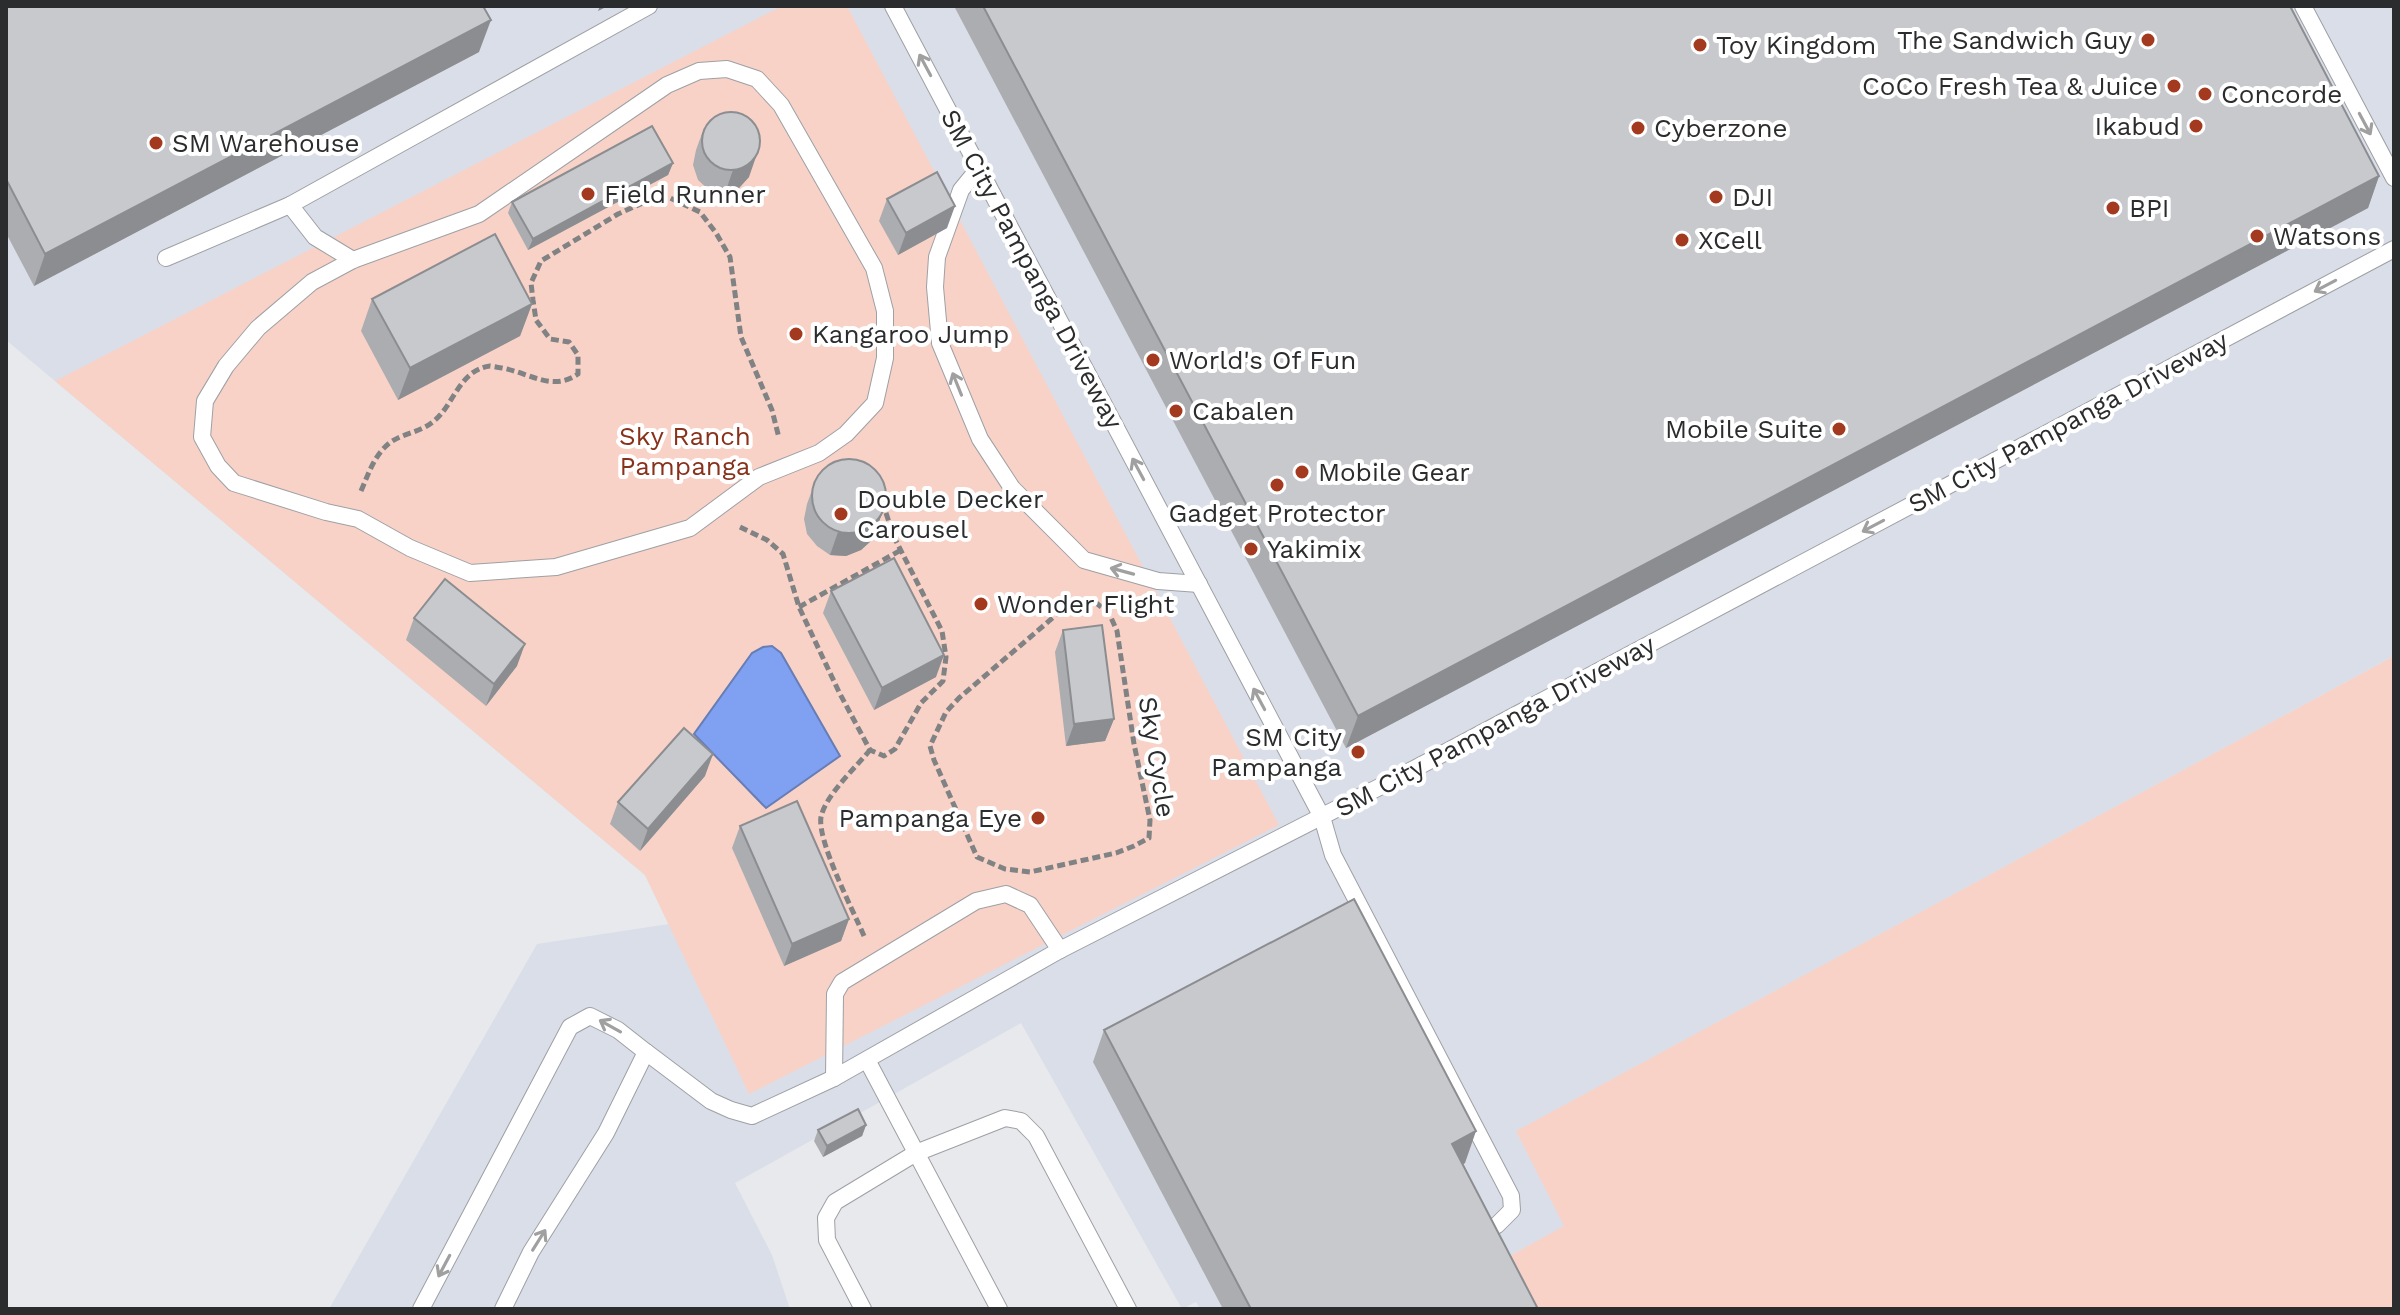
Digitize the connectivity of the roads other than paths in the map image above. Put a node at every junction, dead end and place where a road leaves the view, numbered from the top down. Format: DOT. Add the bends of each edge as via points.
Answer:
graph roads {
  1 [pos="649,6"];
  2 [pos="893,6"];
  3 [pos="2303,6"];
  4 [pos="979,168"];
  5 [pos="2394,178"];
  6 [pos="290,205"];
  7 [pos="2394,249"];
  8 [pos="166,258"];
  9 [pos="353,260"];
  10 [pos="1199,584"];
  11 [pos="1322,817"];
  12 [pos="1060,950"];
  13 [pos="646,1052"];
  14 [pos="867,1060"];
  15 [pos="834,1078"];
  16 [pos="916,1153"];
  17 [pos="1472,1238"];
  18 [pos="421,1309"];
  19 [pos="503,1309"];
  20 [pos="863,1309"];
  21 [pos="999,1309"];
  22 [pos="1128,1309"];
  1 -- 6 [label="lane"];
  4 -- 2 [label="lane, SM City Pampanga Driveway, one-way"];
  3 -- 5 [label="lane, one-way"];
  10 -- 4 [label="lane, SM City Pampanga Driveway, one-way"];
  10 -- 4 [label="lane, one-way" via="1158,581 1084,560 1012,488 980,439 940,343 935,287 937,257 961,190"];
  6 -- 8 [label="lane"];
  6 -- 9 [label="lane" via="315,237"];
  7 -- 11 [label="lane, SM City Pampanga Driveway, one-way"];
  9 -- 9 [label="lane" via="479,214 667,85 699,71 727,69 757,79 781,105 874,268 885,311 885,358 875,403 819,453 759,477 690,528 556,567 470,573 358,519 234,483 202,437 205,401 258,328 312,282"];
  11 -- 10 [label="lane, SM City Pampanga Driveway, one-way"];
  11 -- 12 [label="lane"];
  11 -- 17 [label="lane" via="1333,855 1511,1196 1512,1210"];
  12 -- 14 [label="lane"];
  12 -- 15 [label="lane" via="1030,905 1006,894 976,901 842,982 835,994"];
  13 -- 15 [label="lane" via="711,1101 752,1116"];
  13 -- 18 [label="lane, one-way" via="590,1016 570,1027"];
  19 -- 13 [label="lane, one-way" via="531,1252 606,1133"];
  14 -- 15 [label="lane"];
  14 -- 16 [label="lane"];
  16 -- 20 [label="lane" via="835,1202 826,1218 827,1240"];
  16 -- 21 [label="lane"];
  16 -- 22 [label="lane" via="1005,1118 1021,1121 1036,1136"];
}
